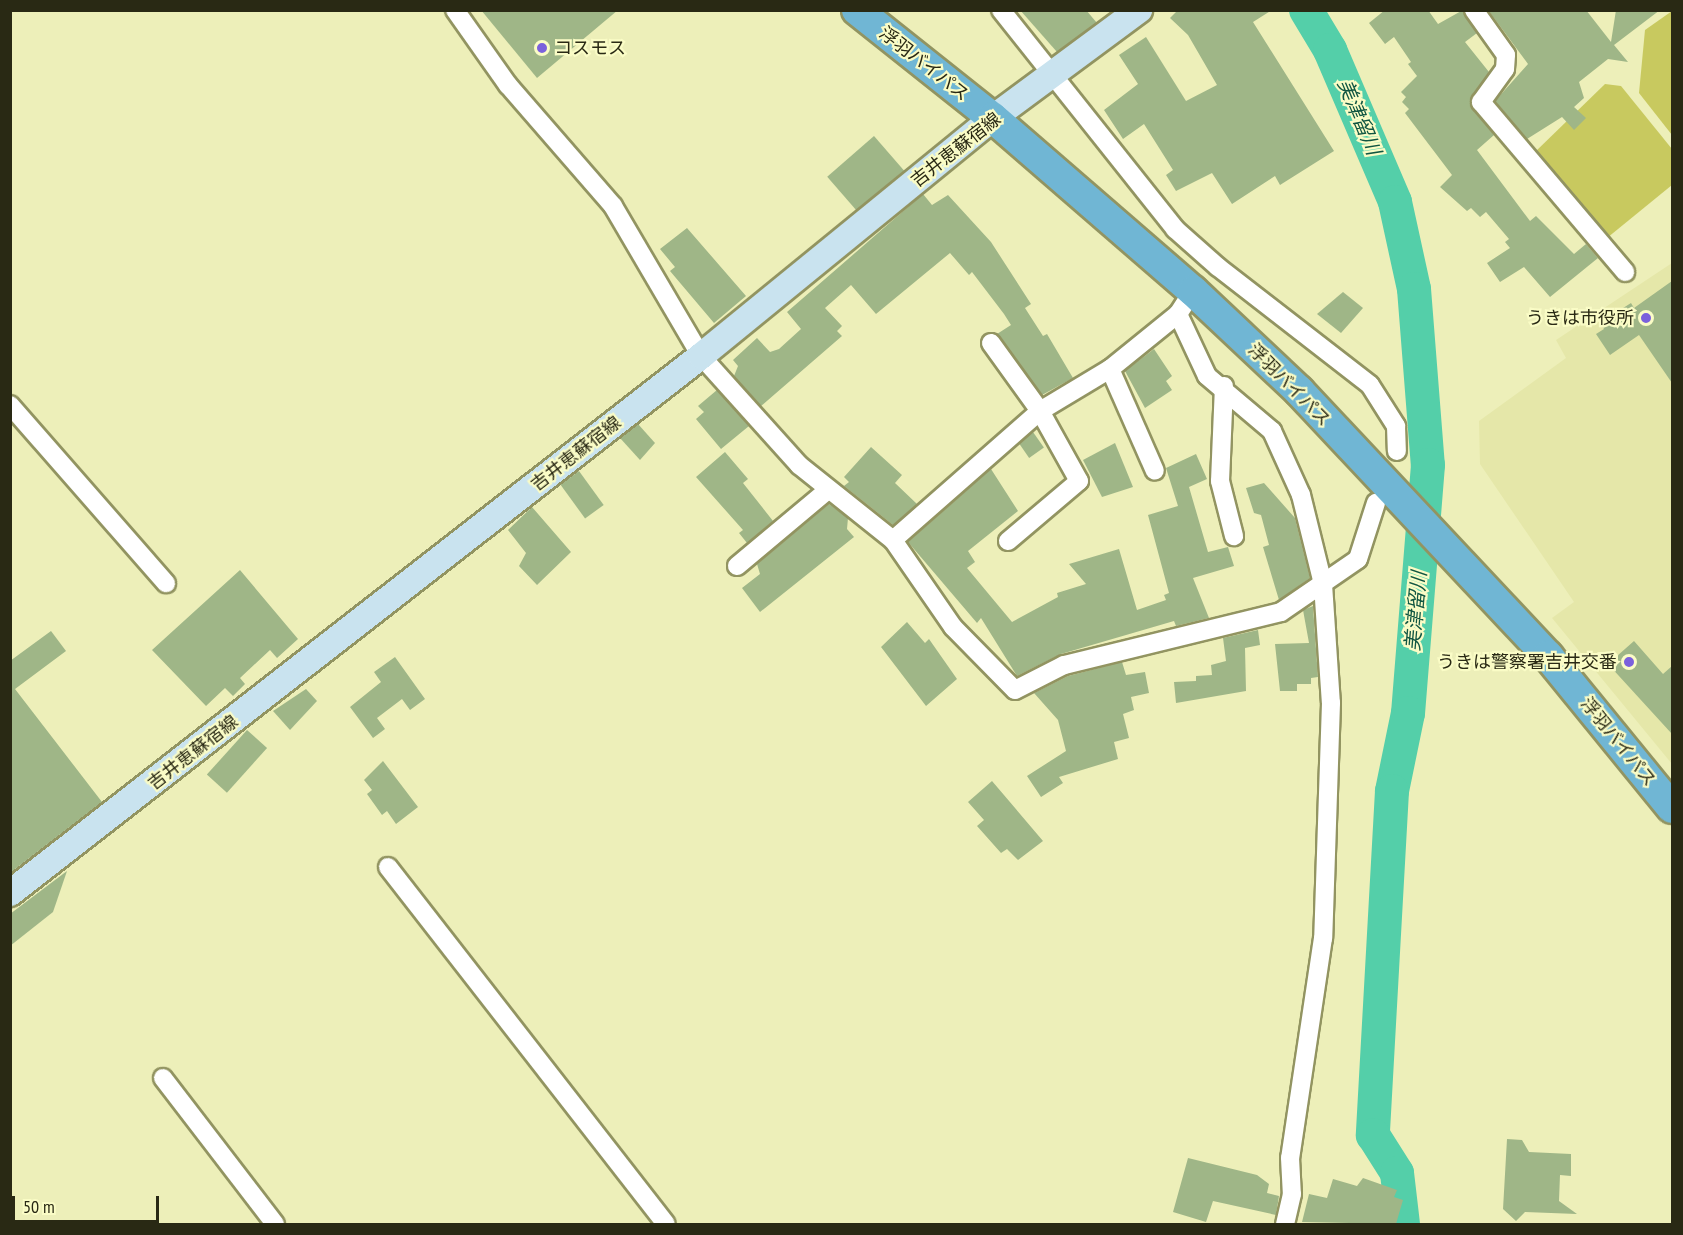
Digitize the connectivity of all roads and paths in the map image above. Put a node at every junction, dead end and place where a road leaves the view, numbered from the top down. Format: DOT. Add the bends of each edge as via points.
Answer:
graph roads {
  1 [pos="455,10"];
  2 [pos="857,10"];
  3 [pos="1000,10"];
  4 [pos="1139,10"];
  5 [pos="1474,10"];
  6 [pos="1055,76"];
  7 [pos="993,118"];
  8 [pos="1625,272"];
  9 [pos="1185,303"];
  10 [pos="991,343"];
  11 [pos="701,356"];
  12 [pos="1110,369"];
  13 [pos="1224,387"];
  14 [pos="10,405"];
  15 [pos="1040,411"];
  16 [pos="1397,451"];
  17 [pos="1155,471"];
  18 [pos="828,490"];
  19 [pos="1385,498"];
  20 [pos="1234,536"];
  21 [pos="893,540"];
  22 [pos="1008,541"];
  23 [pos="736,566"];
  24 [pos="166,583"];
  25 [pos="1323,584"];
  26 [pos="1672,808"];
  27 [pos="388,867"];
  28 [pos="10,893"];
  29 [pos="163,1078"];
  30 [pos="275,1224"];
  31 [pos="666,1224"];
  32 [pos="1285,1224"];
  1 -- 11 [label="street" via="508,84 613,206"];
  2 -- 7 [label="highway, 浮羽バイパス"];
  3 -- 6 [label="street"];
  4 -- 6 [label="main road, 吉井恵蘇宿線"];
  5 -- 8 [label="street" via="1506,55 1505,69 1480,102"];
  6 -- 7 [label="main road, 吉井恵蘇宿線"];
  6 -- 16 [label="street" via="1175,229 1370,385 1395,426"];
  7 -- 9 [label="highway, 浮羽バイパス"];
  7 -- 11 [label="main road, 吉井恵蘇宿線"];
  9 -- 12 [label="street"];
  9 -- 13 [label="street" via="1207,376"];
  9 -- 19 [label="highway, 浮羽バイパス" via="1299,391"];
  10 -- 15 [label="street"];
  11 -- 18 [label="street" via="799,465"];
  11 -- 28 [label="main road, 吉井恵蘇宿線"];
  12 -- 15 [label="street"];
  12 -- 17 [label="street"];
  13 -- 20 [label="street" via="1220,481"];
  13 -- 25 [label="street" via="1272,431 1301,495"];
  14 -- 24 [label="street"];
  15 -- 21 [label="street"];
  15 -- 22 [label="street" via="1079,481"];
  18 -- 21 [label="street"];
  18 -- 23 [label="street"];
  19 -- 25 [label="street" via="1358,559"];
  19 -- 26 [label="highway, 浮羽バイパス" via="1455,554 1548,656"];
  21 -- 25 [label="street" via="953,627 1015,690 1064,665 1281,612"];
  25 -- 32 [label="street" via="1331,703 1323,938 1290,1158 1292,1194"];
  27 -- 31 [label="street"];
  29 -- 30 [label="street"];
}
